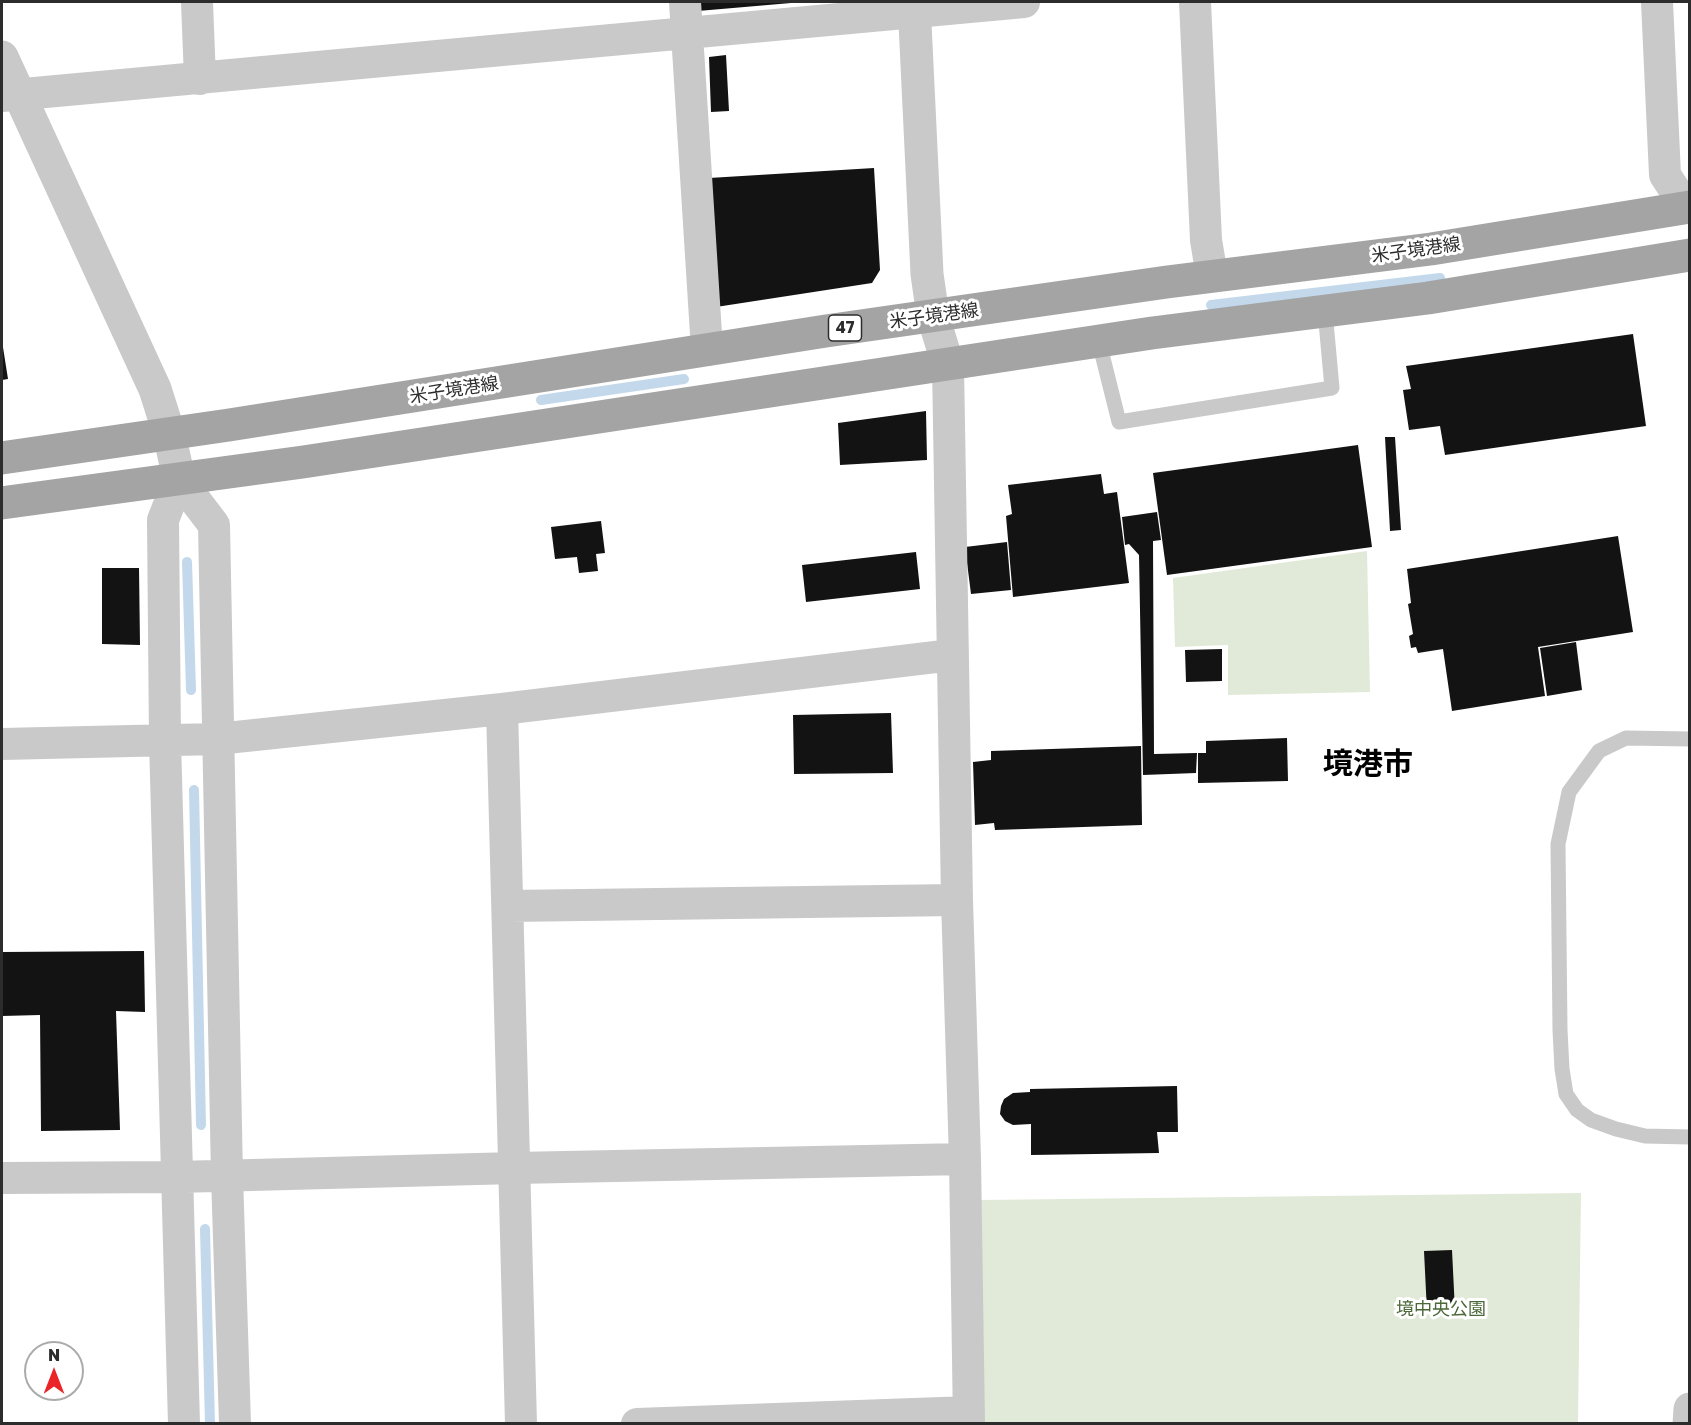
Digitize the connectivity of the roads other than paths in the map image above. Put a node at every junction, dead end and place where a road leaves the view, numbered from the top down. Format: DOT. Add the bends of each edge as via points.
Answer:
graph roads {
  1 [pos="197,2"];
  2 [pos="685,2"];
  3 [pos="1024,2"];
  4 [pos="1195,2"];
  5 [pos="1657,2"];
  6 [pos="914,7"];
  7 [pos="687,33"];
  8 [pos="2,57"];
  9 [pos="200,79"];
  10 [pos="10,95"];
  11 [pos="1688,211"];
  12 [pos="1689,255"];
  13 [pos="1212,276"];
  14 [pos="1324,311"];
  15 [pos="933,316"];
  16 [pos="1099,342"];
  17 [pos="707,350"];
  18 [pos="948,365"];
  19 [pos="169,433"];
  20 [pos="2,458"];
  21 [pos="179,479"];
  22 [pos="2,503"];
  23 [pos="952,656"];
  24 [pos="502,708"];
  25 [pos="1689,739"];
  26 [pos="217,740"];
  27 [pos="165,741"];
  28 [pos="2,744"];
  29 [pos="957,900"];
  30 [pos="508,906"];
  31 [pos="1689,1137"];
  32 [pos="965,1159"];
  33 [pos="515,1168"];
  34 [pos="227,1176"];
  35 [pos="177,1177"];
  36 [pos="2,1178"];
  37 [pos="1689,1409"];
  38 [pos="969,1418"];
  39 [pos="184,1424"];
  40 [pos="235,1424"];
  41 [pos="521,1424"];
  42 [pos="637,1424"];
  43 [pos="1689,1424"];
  1 -- 9 [label="street"];
  2 -- 7 [label="street"];
  3 -- 6 [label="street"];
  4 -- 13 [label="street" via="1206,240"];
  5 -- 11 [label="street" via="1665,175"];
  6 -- 7 [label="street"];
  6 -- 15 [label="street" via="927,274"];
  7 -- 9 [label="street"];
  7 -- 17 [label="street"];
  8 -- 10 [label="street"];
  9 -- 10 [label="street"];
  10 -- 19 [label="street" via="155,389"];
  11 -- 13 [label="main road, 米子境港線 / 47"];
  12 -- 14 [label="main road"];
  13 -- 15 [label="main road, 米子境港線 / 47"];
  14 -- 16 [label="main road"];
  14 -- 16 [label="lane" via="1332,388 1119,422"];
  15 -- 17 [label="main road, 米子境港線 / 47"];
  15 -- 18 [label="street"];
  16 -- 18 [label="main road"];
  17 -- 19 [label="main road, 米子境港線 / 47"];
  18 -- 21 [label="main road"];
  18 -- 23 [label="street"];
  19 -- 20 [label="main road, 米子境港線 / 47"];
  19 -- 21 [label="street"];
  21 -- 22 [label="main road"];
  21 -- 26 [label="street" via="214,525"];
  21 -- 27 [label="street" via="163,520"];
  23 -- 24 [label="street"];
  23 -- 29 [label="street"];
  24 -- 26 [label="street"];
  24 -- 30 [label="street"];
  25 -- 31 [label="lane" via="1626,738 1599,751 1569,792 1558,844 1561,1040 1566,1094 1577,1110 1616,1129 1645,1136"];
  26 -- 27 [label="street"];
  26 -- 34 [label="street"];
  27 -- 28 [label="street"];
  27 -- 35 [label="street"];
  29 -- 30 [label="street"];
  29 -- 32 [label="street"];
  30 -- 33 [label="street"];
  32 -- 33 [label="street"];
  32 -- 38 [label="street"];
  33 -- 34 [label="street"];
  33 -- 41 [label="street"];
  34 -- 35 [label="street"];
  34 -- 40 [label="street"];
  35 -- 36 [label="street"];
  35 -- 39 [label="street"];
  37 -- 43 [label="street"];
  38 -- 42 [label="street"];
}
